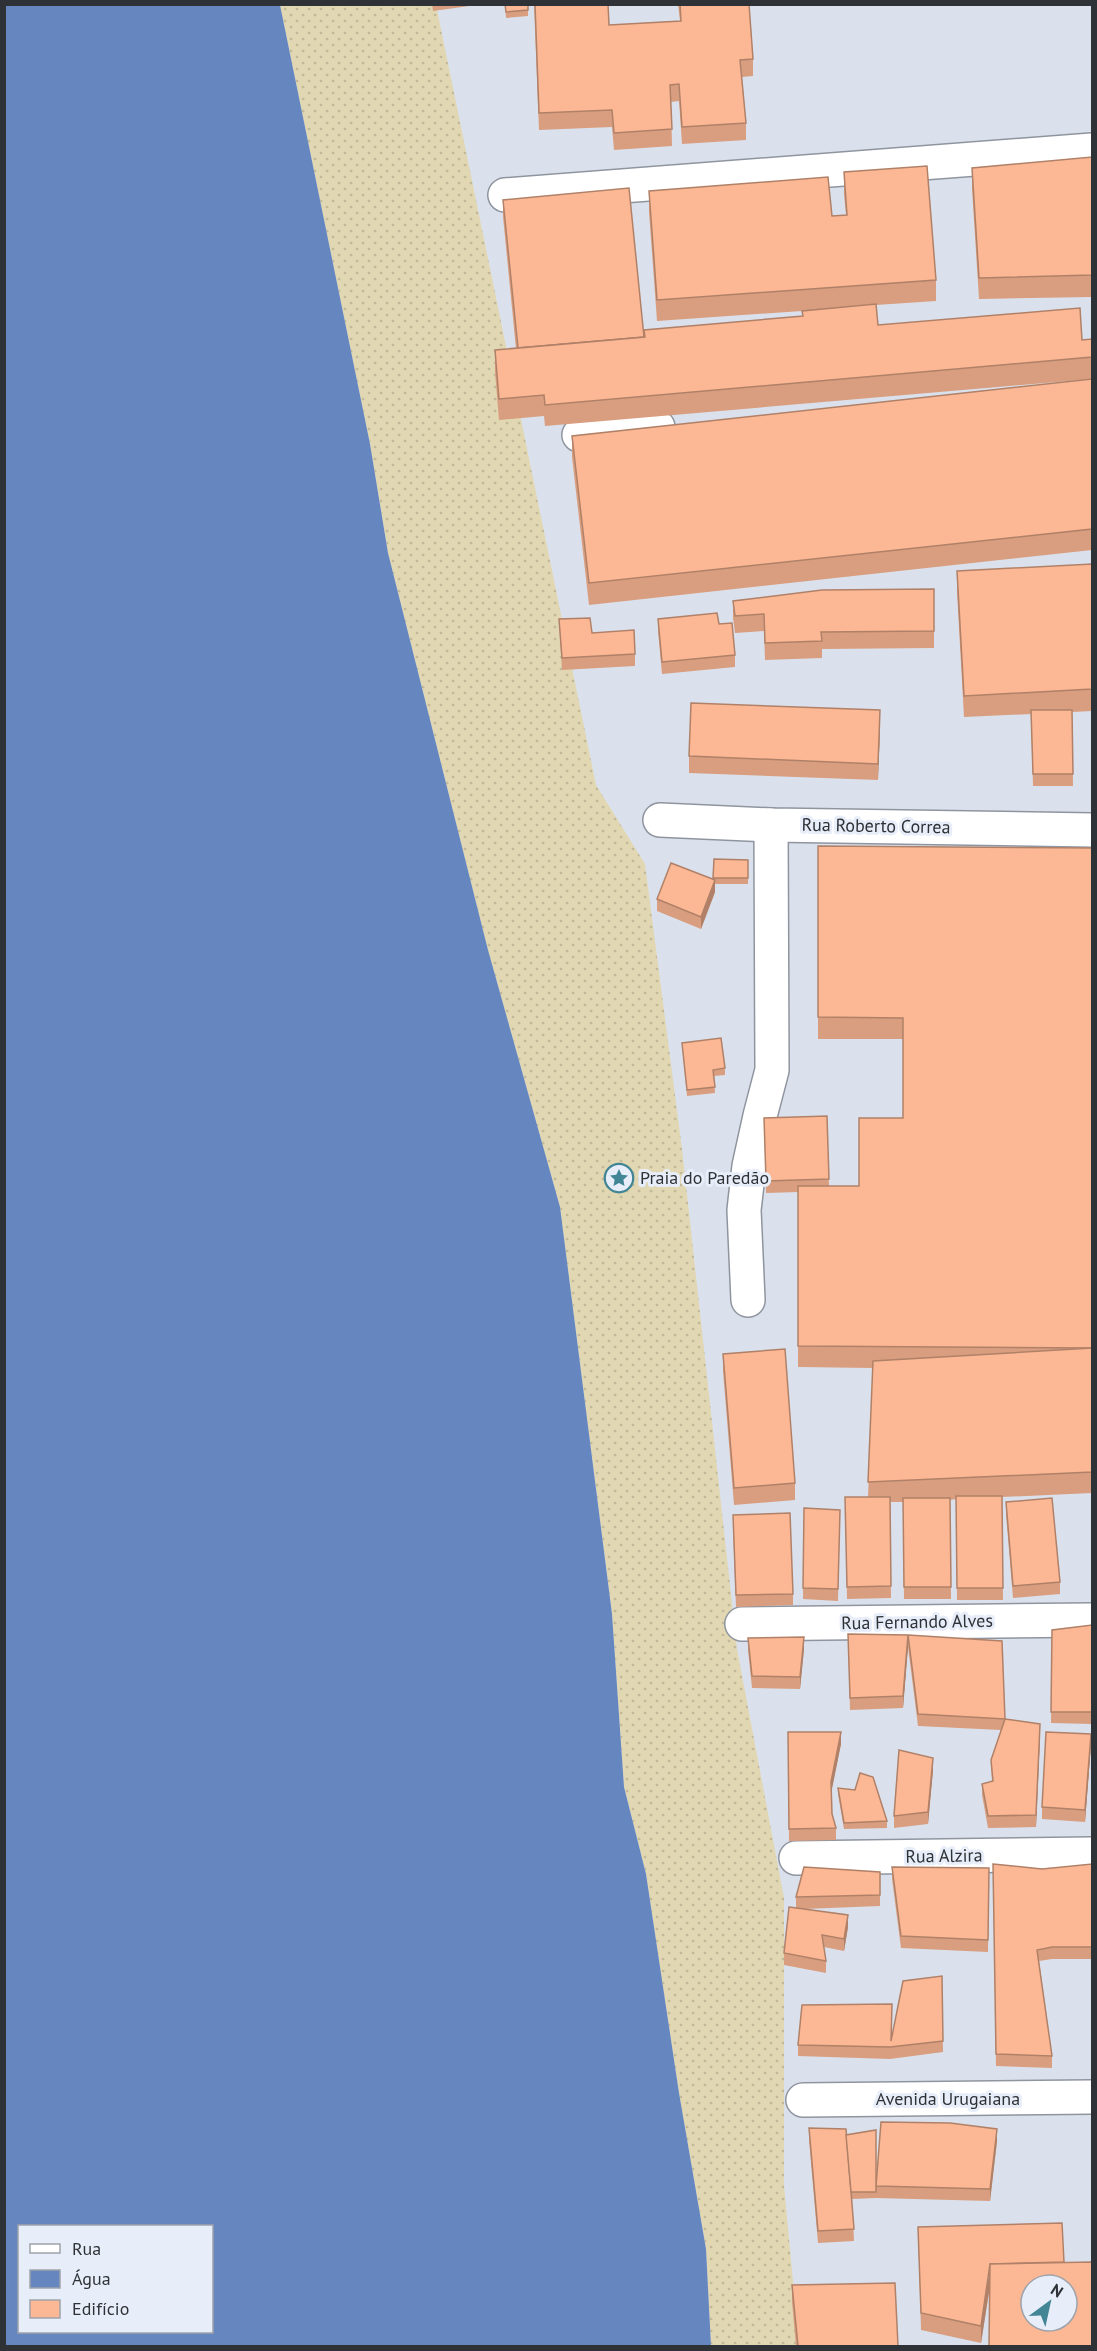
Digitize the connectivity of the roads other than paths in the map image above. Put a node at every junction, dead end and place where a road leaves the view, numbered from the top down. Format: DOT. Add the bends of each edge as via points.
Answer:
graph roads {
  1 [pos="1092,150"];
  2 [pos="505,195"];
  3 [pos="684,424"];
  4 [pos="579,435"];
  5 [pos="660,820"];
  6 [pos="771,825"];
  7 [pos="1092,830"];
  8 [pos="748,1300"];
  9 [pos="1092,1620"];
  10 [pos="742,1624"];
  11 [pos="1092,1854"];
  12 [pos="796,1858"];
  13 [pos="1092,2097"];
  14 [pos="803,2100"];
  1 -- 2 [label="street"];
  3 -- 4 [label="street"];
  5 -- 6 [label="street, Rua Roberto Correa"];
  6 -- 7 [label="street, Rua Roberto Correa"];
  6 -- 8 [label="street" via="772,1070 755,1136 744,1210"];
  9 -- 10 [label="street, Rua Fernando Alves"];
  11 -- 12 [label="street, Rua Alzira"];
  13 -- 14 [label="street, Avenida Urugaiana"];
}
